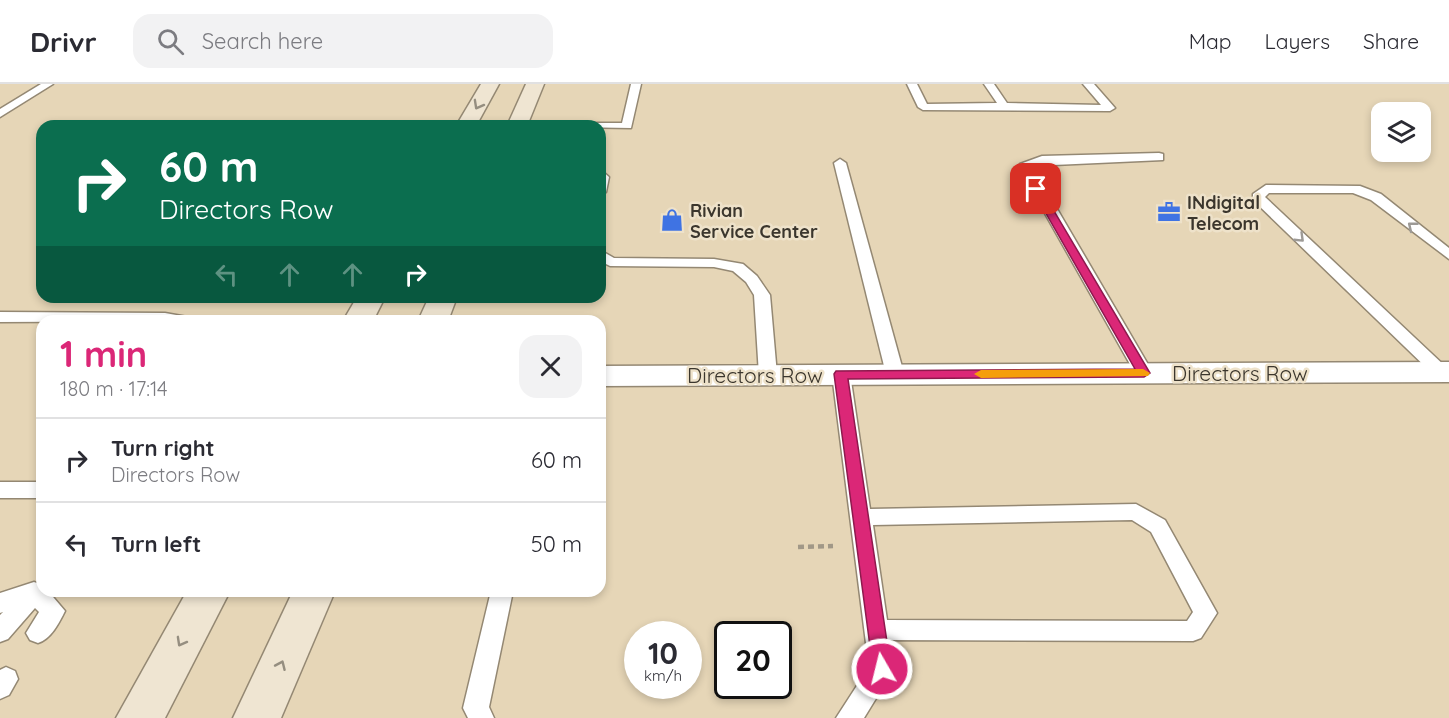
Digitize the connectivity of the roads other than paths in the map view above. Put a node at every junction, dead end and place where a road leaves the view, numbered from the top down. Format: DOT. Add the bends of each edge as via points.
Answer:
graph roads {
  1 [pos="48,84"];
  2 [pos="490,84"];
  3 [pos="535,84"];
  4 [pos="636,84"];
  5 [pos="912,84"];
  6 [pos="988,84"];
  7 [pos="1088,84"];
  8 [pos="0,100"];
  9 [pos="23,100"];
  10 [pos="1004,106"];
  11 [pos="0,114"];
  12 [pos="469,120"];
  13 [pos="520,120"];
  14 [pos="606,126"];
  15 [pos="1159,157"];
  16 [pos="840,163"];
  17 [pos="1449,255"];
  18 [pos="606,259"];
  19 [pos="0,317"];
  20 [pos="36,317"];
  21 [pos="1445,372"];
  22 [pos="1144,373"];
  23 [pos="841,374"];
  24 [pos="895,374"];
  25 [pos="768,375"];
  26 [pos="606,376"];
  27 [pos="0,490"];
  28 [pos="36,490"];
  29 [pos="861,517"];
  30 [pos="36,589"];
  31 [pos="36,590"];
  32 [pos="44,597"];
  33 [pos="207,597"];
  34 [pos="311,597"];
  35 [pos="501,597"];
  36 [pos="0,603"];
  37 [pos="877,630"];
  38 [pos="0,632"];
  39 [pos="38,633"];
  40 [pos="140,718"];
  41 [pos="257,718"];
  42 [pos="481,718"];
  43 [pos="849,718"];
  1 -- 9 [label="lane"];
  2 -- 12 [label="main road, one-way"];
  3 -- 13 [label="main road"];
  4 -- 14 [label="lane" via="627,126"];
  5 -- 10 [label="lane" via="923,107"];
  6 -- 10 [label="lane"];
  7 -- 10 [label="lane" via="1110,108"];
  8 -- 9 [label="lane"];
  9 -- 11 [label="lane"];
  15 -- 22 [label="lane" via="1042,160 1026,164 1038,192"];
  16 -- 24 [label="lane"];
  17 -- 21 [label="lane, one-way" via="1376,197 1356,189 1266,189 1258,197"];
  18 -- 25 [label="lane" via="738,267 762,295"];
  19 -- 20 [label="lane"];
  21 -- 22 [label="street, Directors Row"];
  22 -- 24 [label="street, Directors Row"];
  23 -- 24 [label="street, Directors Row"];
  23 -- 25 [label="street, Directors Row"];
  23 -- 29 [label="lane"];
  25 -- 26 [label="street, Directors Row"];
  27 -- 28 [label="lane"];
  29 -- 37 [label="lane"];
  29 -- 37 [label="lane" via="1136,512 1158,526 1205,613 1193,631"];
  30 -- 36 [label="lane"];
  31 -- 38 [label="lane"];
  32 -- 39 [label="lane" via="53,610"];
  33 -- 40 [label="main road, one-way"];
  41 -- 34 [label="main road, one-way"];
  35 -- 42 [label="lane" via="476,708"];
  37 -- 43 [label="lane" via="882,669"];
}
